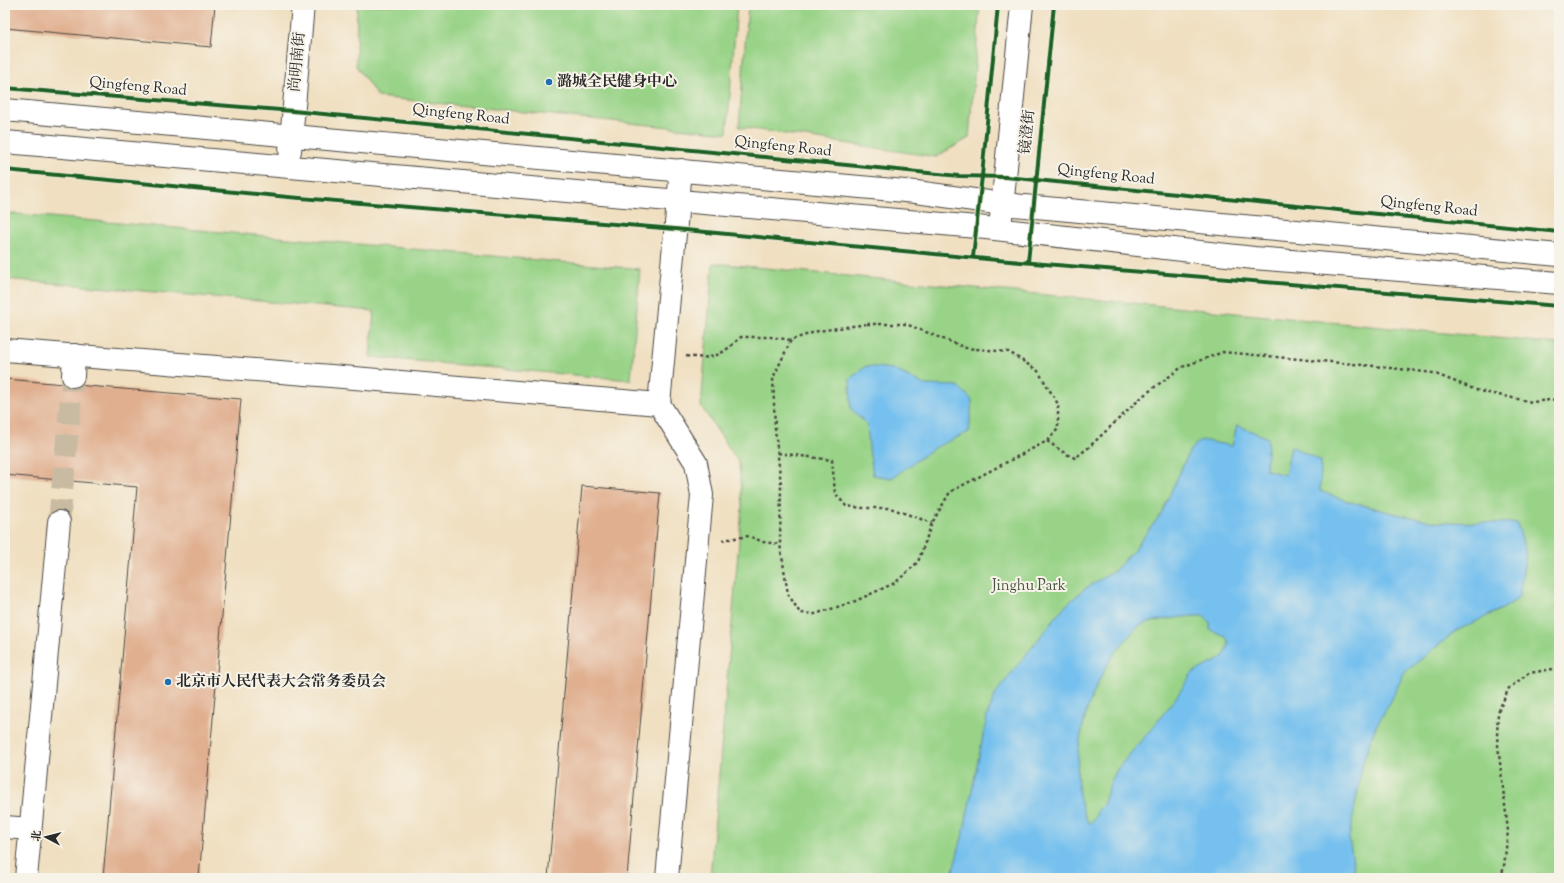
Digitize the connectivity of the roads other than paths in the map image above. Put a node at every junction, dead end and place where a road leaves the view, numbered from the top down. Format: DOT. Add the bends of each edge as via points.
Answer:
graph roads {
  1 [pos="303,5"];
  2 [pos="1022,5"];
  3 [pos="5,110"];
  4 [pos="291,136"];
  5 [pos="5,142"];
  6 [pos="288,168"];
  7 [pos="681,170"];
  8 [pos="677,201"];
  9 [pos="1004,204"];
  10 [pos="1000,230"];
  11 [pos="1559,256"];
  12 [pos="1559,283"];
  13 [pos="5,350"];
  14 [pos="660,404"];
  15 [pos="59,522"];
  16 [pos="5,827"];
  17 [pos="30,829"];
  18 [pos="26,878"];
  19 [pos="667,878"];
  1 -- 4 [label="street, 尚明南街"];
  2 -- 9 [label="street, 镜澄街"];
  3 -- 4 [label="street"];
  4 -- 6 [label="street, 尚明南街"];
  4 -- 7 [label="street"];
  5 -- 6 [label="street"];
  6 -- 8 [label="street"];
  7 -- 8 [label="street"];
  7 -- 9 [label="street" via="916,192"];
  8 -- 10 [label="street"];
  8 -- 14 [label="street"];
  9 -- 10 [label="street, 镜澄街"];
  9 -- 11 [label="street"];
  10 -- 12 [label="street" via="1247,257"];
  13 -- 14 [label="street" via="73,366 331,376"];
  14 -- 19 [label="street" via="696,463 702,495"];
  15 -- 17 [label="street"];
  16 -- 17 [label="street"];
  17 -- 18 [label="street"];
}
